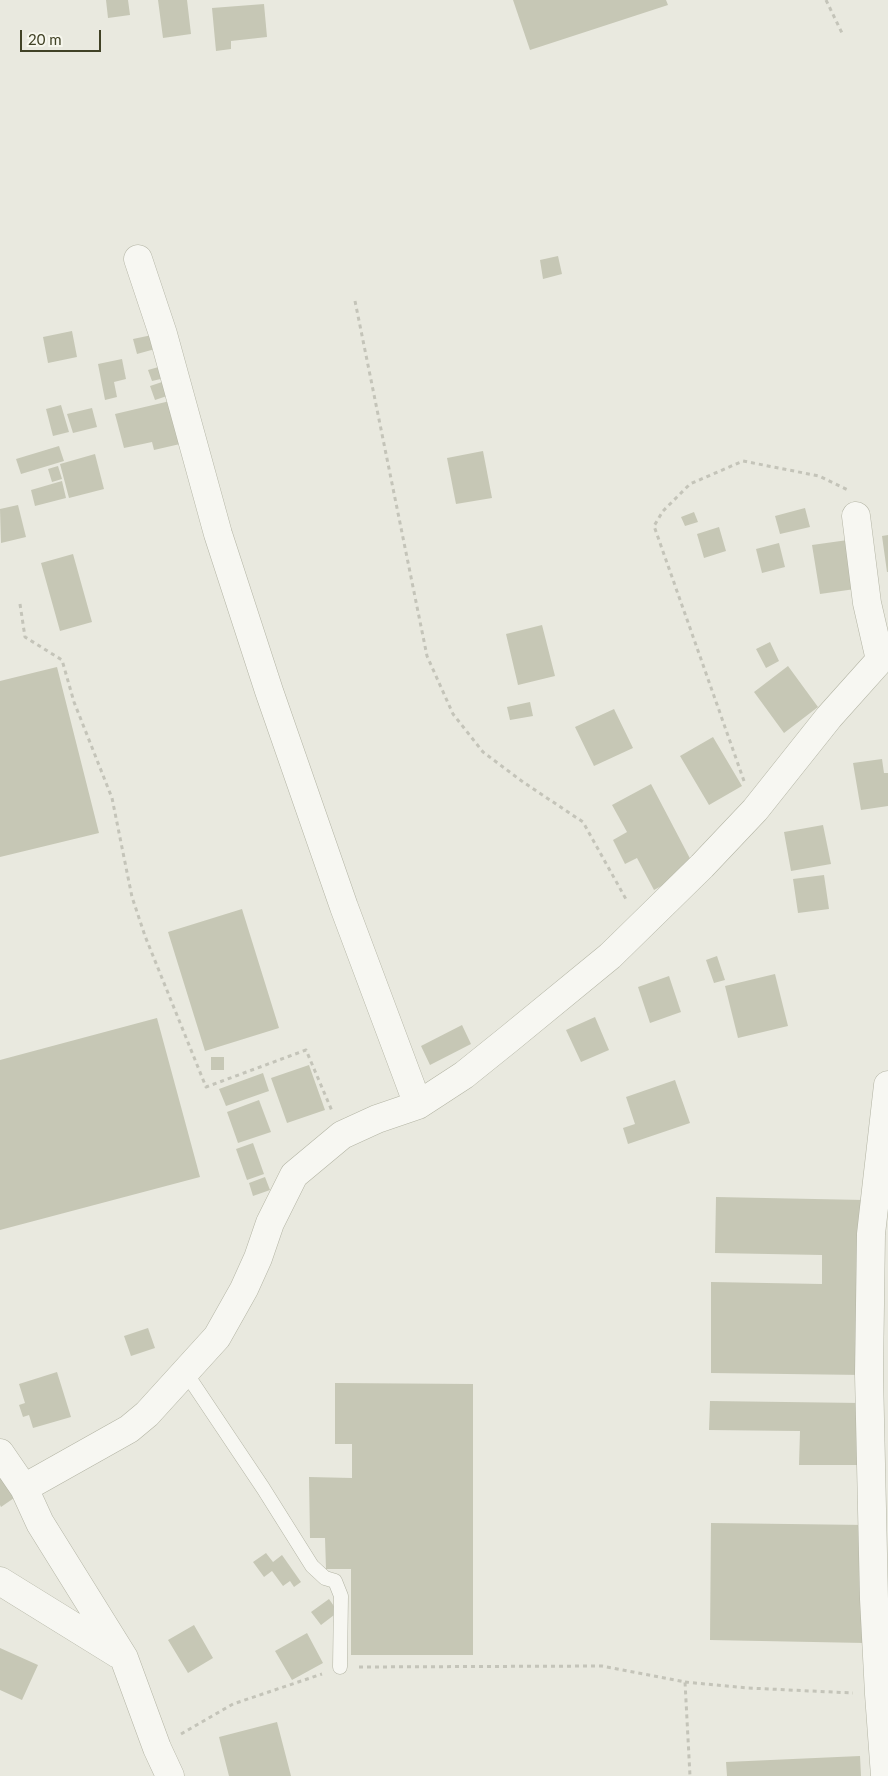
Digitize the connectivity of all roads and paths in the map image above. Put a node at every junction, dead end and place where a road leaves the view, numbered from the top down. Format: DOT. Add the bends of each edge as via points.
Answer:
graph roads {
  1 [pos="826,0"];
  2 [pos="842,32"];
  3 [pos="138,259"];
  4 [pos="355,301"];
  5 [pos="856,516"];
  6 [pos="20,604"];
  7 [pos="884,658"];
  8 [pos="754,810"];
  9 [pos="641,926"];
  10 [pos="888,1086"];
  11 [pos="418,1105"];
  12 [pos="342,1135"];
  13 [pos="186,1373"];
  14 [pos="0,1453"];
  15 [pos="24,1488"];
  16 [pos="0,1581"];
  17 [pos="124,1658"];
  18 [pos="340,1668"];
  19 [pos="685,1682"];
  20 [pos="879,1694"];
  21 [pos="157,1748"];
  22 [pos="170,1776"];
  23 [pos="690,1776"];
  24 [pos="885,1776"];
  1 -- 2 [label="path"];
  3 -- 11 [label="street" via="163,334 218,534 269,691 344,907"];
  4 -- 9 [label="path" via="428,656 453,714 483,752 583,822"];
  5 -- 7 [label="street" via="867,603"];
  5 -- 8 [label="path" via="848,488 819,476 743,461 690,484 663,510 654,526"];
  6 -- 12 [label="path" via="25,637 62,660 74,702 112,798 132,897 145,936 206,1087 306,1050"];
  7 -- 8 [label="street" via="830,717"];
  8 -- 9 [label="street"];
  9 -- 11 [label="street" via="464,1075"];
  10 -- 20 [label="street" via="871,1234 869,1365"];
  11 -- 12 [label="street"];
  12 -- 13 [label="street" via="294,1175 270,1223 244,1289 218,1337"];
  13 -- 15 [label="street" via="129,1428"];
  13 -- 18 [label="lane" via="312,1566 325,1578 335,1581 341,1596"];
  14 -- 15 [label="street"];
  15 -- 17 [label="street" via="40,1523"];
  16 -- 17 [label="street"];
  17 -- 21 [label="street"];
  18 -- 19 [label="path" via="602,1666"];
  18 -- 21 [label="path" via="233,1704"];
  19 -- 20 [label="path"];
  19 -- 23 [label="path"];
  20 -- 24 [label="street"];
  21 -- 22 [label="street"];
}
